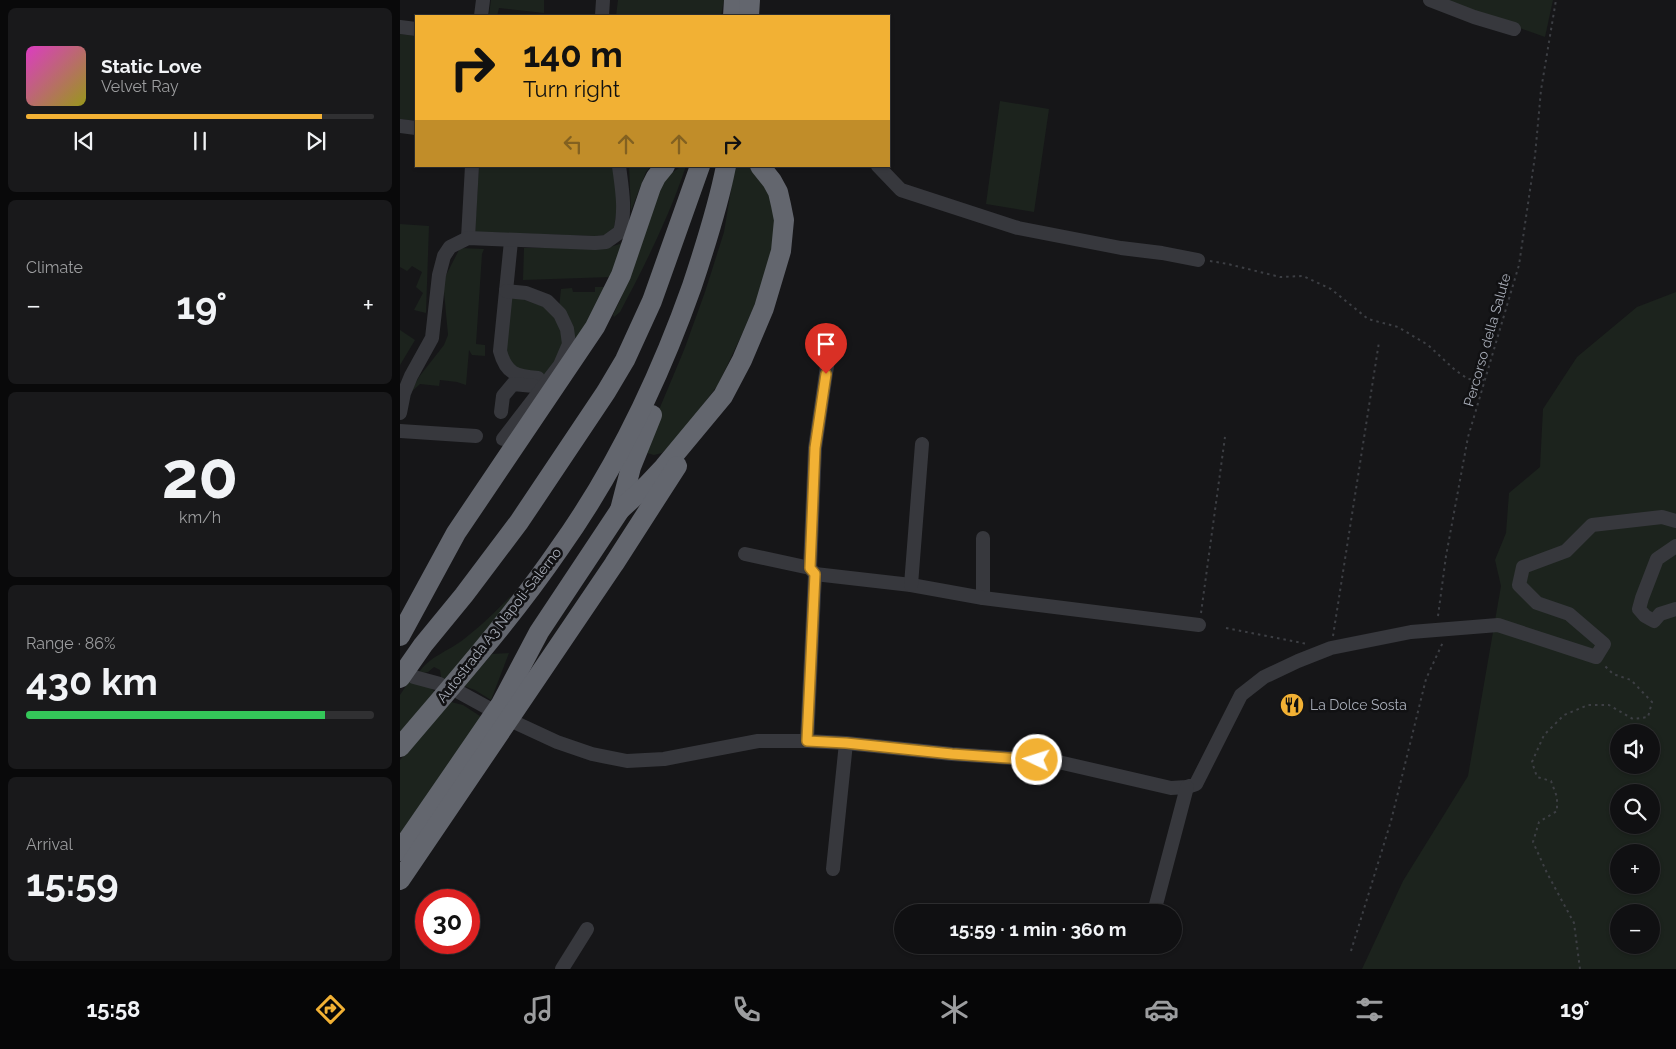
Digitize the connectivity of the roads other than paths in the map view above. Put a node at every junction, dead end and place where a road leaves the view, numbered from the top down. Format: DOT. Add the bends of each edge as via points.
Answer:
graph roads {
  1 [pos="483,0"];
  2 [pos="604,0"];
  3 [pos="734,0"];
  4 [pos="750,0"];
  5 [pos="1430,0"];
  6 [pos="481,15"];
  7 [pos="602,15"];
  8 [pos="733,15"];
  9 [pos="749,15"];
  10 [pos="400,27"];
  11 [pos="1514,28"];
  12 [pos="415,29"];
  13 [pos="400,126"];
  14 [pos="415,128"];
  15 [pos="472,167"];
  16 [pos="619,167"];
  17 [pos="665,167"];
  18 [pos="700,167"];
  19 [pos="726,167"];
  20 [pos="761,167"];
  21 [pos="879,167"];
  22 [pos="716,209"];
  23 [pos="468,238"];
  24 [pos="511,241"];
  25 [pos="1198,260"];
  26 [pos="506,291"];
  27 [pos="831,339"];
  28 [pos="540,382"];
  29 [pos="723,396"];
  30 [pos="501,412"];
  31 [pos="400,413"];
  32 [pos="400,431"];
  33 [pos="476,436"];
  34 [pos="503,439"];
  35 [pos="922,444"];
  36 [pos="620,510"];
  37 [pos="1676,522"];
  38 [pos="983,538"];
  39 [pos="1676,546"];
  40 [pos="745,554"];
  41 [pos="813,571"];
  42 [pos="911,585"];
  43 [pos="983,598"];
  44 [pos="1676,609"];
  45 [pos="1200,625"];
  46 [pos="400,636"];
  47 [pos="405,674"];
  48 [pos="440,684"];
  49 [pos="459,692"];
  50 [pos="490,709"];
  51 [pos="516,723"];
  52 [pos="807,741"];
  53 [pos="846,743"];
  54 [pos="400,747"];
  55 [pos="1187,787"];
  56 [pos="400,851"];
  57 [pos="833,869"];
  58 [pos="400,880"];
  59 [pos="1156,904"];
  60 [pos="586,929"];
  61 [pos="562,969"];
  1 -- 6 [label="street"];
  2 -- 7 [label="street"];
  3 -- 8 [label="highway"];
  4 -- 9 [label="highway"];
  5 -- 11 [label="street"];
  10 -- 12 [label="street"];
  13 -- 14 [label="street"];
  15 -- 23 [label="street"];
  16 -- 24 [label="street" via="624,201 623,223 615,236 606,242 595,243"];
  17 -- 46 [label="highway" via="651,187 623,268 595,327 456,532"];
  18 -- 47 [label="highway" via="641,327 606,392 519,522 423,645"];
  19 -- 22 [label="highway, Autostrada A3 Napoli-Salerno"];
  20 -- 29 [label="highway" via="778,192 784,220 781,251 764,308"];
  21 -- 25 [label="street" via="901,190 1018,228"];
  22 -- 36 [label="highway" via="710,251 698,296 632,467"];
  22 -- 54 [label="highway, Autostrada A3 Napoli-Salerno" via="668,350 638,416 591,502 514,611"];
  23 -- 24 [label="street"];
  23 -- 31 [label="street" via="450,247 444,256 432,338 411,376"];
  24 -- 26 [label="street"];
  26 -- 28 [label="street" via="500,351 503,360 515,374"];
  26 -- 28 [label="street" via="526,293 547,301 559,313 567,329 569,344 566,355"];
  27 -- 41 [label="street" via="815,448"];
  28 -- 30 [label="street" via="513,384 503,396"];
  28 -- 34 [label="street"];
  29 -- 36 [label="highway" via="664,467"];
  29 -- 58 [label="highway" via="598,589"];
  32 -- 33 [label="street"];
  35 -- 42 [label="street"];
  36 -- 56 [label="highway" via="539,632 501,704"];
  37 -- 55 [label="street" via="1662,517 1592,525 1566,551 1523,567 1519,585 1537,603 1569,614 1604,644 1596,658 1498,625 1411,632 1332,648 1264,677 1241,695 1196,784"];
  38 -- 43 [label="street"];
  39 -- 44 [label="street" via="1657,559 1639,609 1654,621 1660,614"];
  40 -- 41 [label="street"];
  41 -- 42 [label="street"];
  41 -- 52 [label="street"];
  42 -- 43 [label="street"];
  43 -- 45 [label="street"];
  47 -- 48 [label="street"];
  49 -- 50 [label="street"];
  51 -- 52 [label="street" via="592,754 627,761 664,759 758,741"];
  52 -- 53 [label="street"];
  53 -- 55 [label="street" via="1054,761 1171,788"];
  53 -- 57 [label="street"];
  55 -- 59 [label="street"];
  60 -- 61 [label="street"];
}
